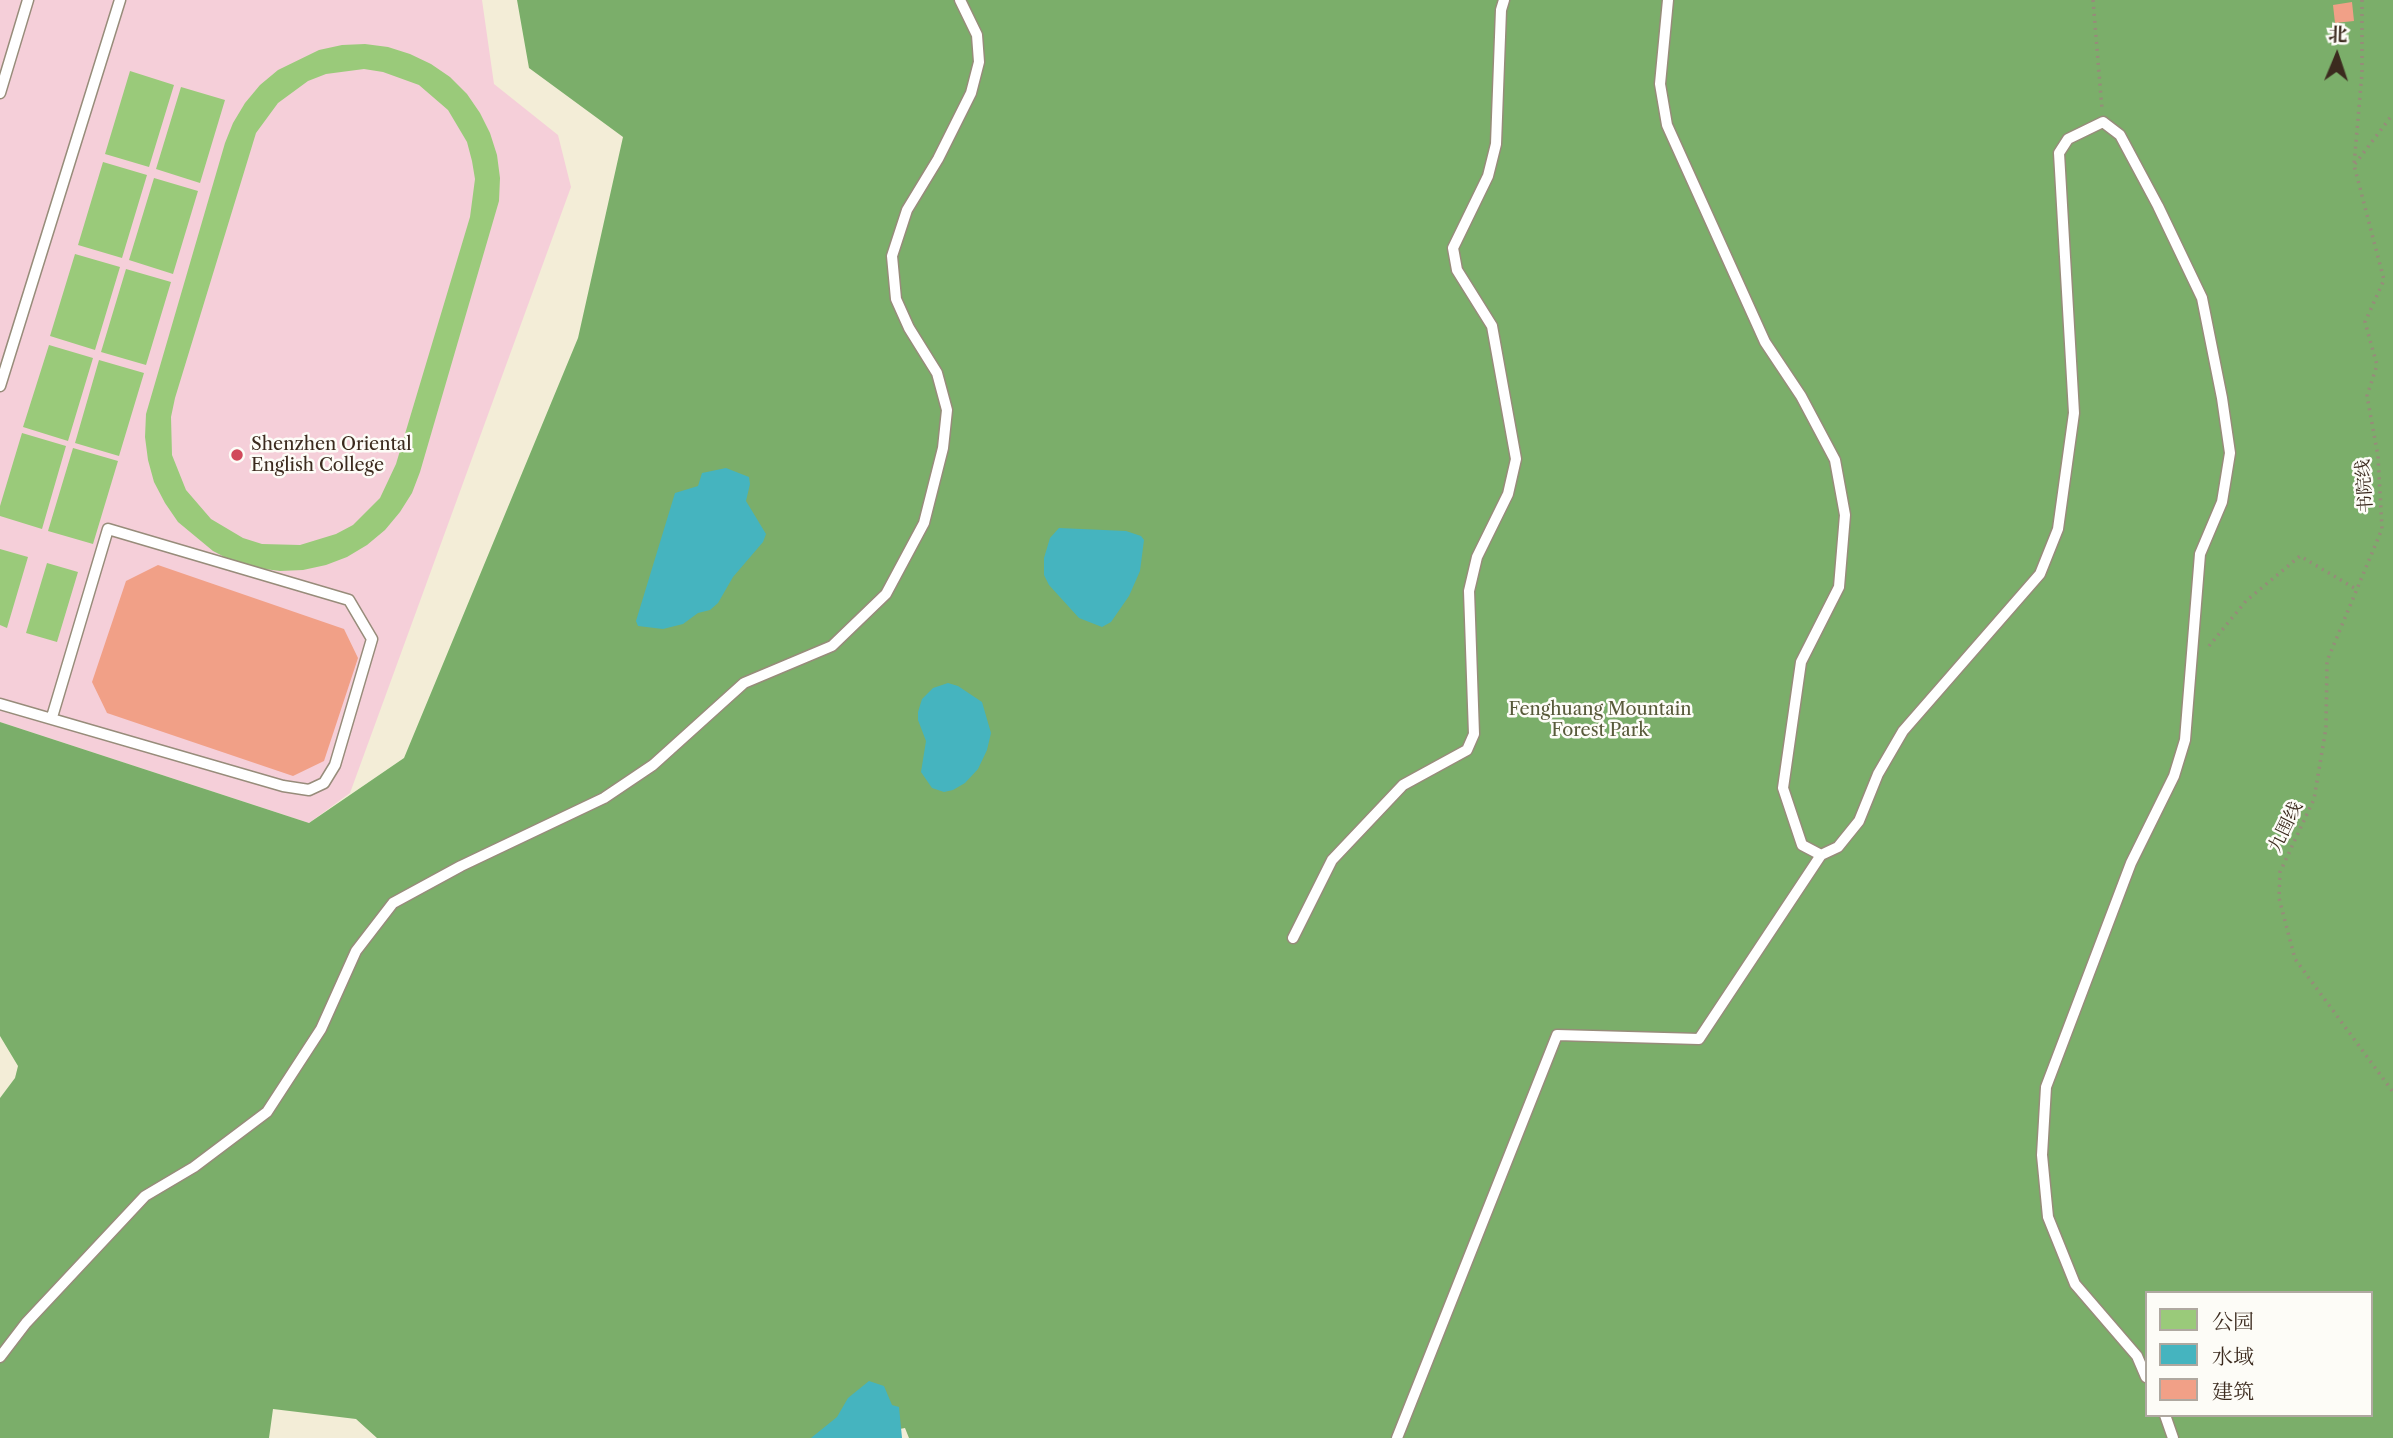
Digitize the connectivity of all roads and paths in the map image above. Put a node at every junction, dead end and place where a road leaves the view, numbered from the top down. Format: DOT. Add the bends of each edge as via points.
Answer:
graph roads {
  1 [pos="28,0"];
  2 [pos="120,0"];
  3 [pos="960,0"];
  4 [pos="1504,0"];
  5 [pos="1668,0"];
  6 [pos="2093,0"];
  7 [pos="2362,0"];
  8 [pos="0,93"];
  9 [pos="2393,114"];
  10 [pos="2103,122"];
  11 [pos="2354,165"];
  12 [pos="0,386"];
  13 [pos="2356,589"];
  14 [pos="2191,668"];
  15 [pos="0,704"];
  16 [pos="52,717"];
  17 [pos="1821,855"];
  18 [pos="1293,939"];
  19 [pos="2393,1092"];
  20 [pos="0,1357"];
  21 [pos="2144,1372"];
  22 [pos="2166,1417"];
  23 [pos="1397,1438"];
  24 [pos="2173,1438"];
  1 -- 8 [label="lane"];
  2 -- 12 [label="lane"];
  3 -- 20 [label="lane" via="977,35 979,62 971,93 907,210 892,256 896,299 937,373 947,410 943,448 924,523 886,594 832,646 744,683 653,765 604,798 393,903 356,951 321,1029 267,1112 194,1167 145,1196"];
  4 -- 18 [label="lane" via="1496,144 1488,176 1453,248 1457,270 1492,326 1516,459 1508,494 1477,557 1469,591 1474,734 1467,750 1404,785 1332,860"];
  5 -- 17 [label="lane" via="1660,84 1667,125 1765,342 1835,460 1844,515 1839,587 1801,662 1783,788 1802,845"];
  6 -- 10 [label="path"];
  7 -- 11 [label="path, 书院线" via="2362,73"];
  9 -- 11 [label="path"];
  10 -- 14 [label="lane" via="2120,135 2134,159 2202,298 2222,398 2230,453 2222,502 2200,554"];
  10 -- 17 [label="lane" via="2068,139 2059,153 2074,413 2058,529 2040,575 1903,731 1878,774 1859,821 1838,847"];
  11 -- 13 [label="path, 书院线" via="2384,280 2365,322 2377,365 2367,396 2378,456 2382,529"];
  13 -- 14 [label="path" via="2300,556 2246,601"];
  13 -- 19 [label="path, 九围线" via="2327,661 2326,728 2314,799 2280,872 2279,898 2295,959"];
  14 -- 21 [label="lane" via="2185,740 2174,776 2131,863 2046,1087 2042,1155 2048,1217 2075,1284 2137,1356"];
  15 -- 16 [label="lane"];
  16 -- 16 [label="lane" via="309,790 324,783 335,765 372,639 349,600 108,529"];
  17 -- 23 [label="lane" via="1699,1039 1557,1035"];
  22 -- 24 [label="lane"];
}
